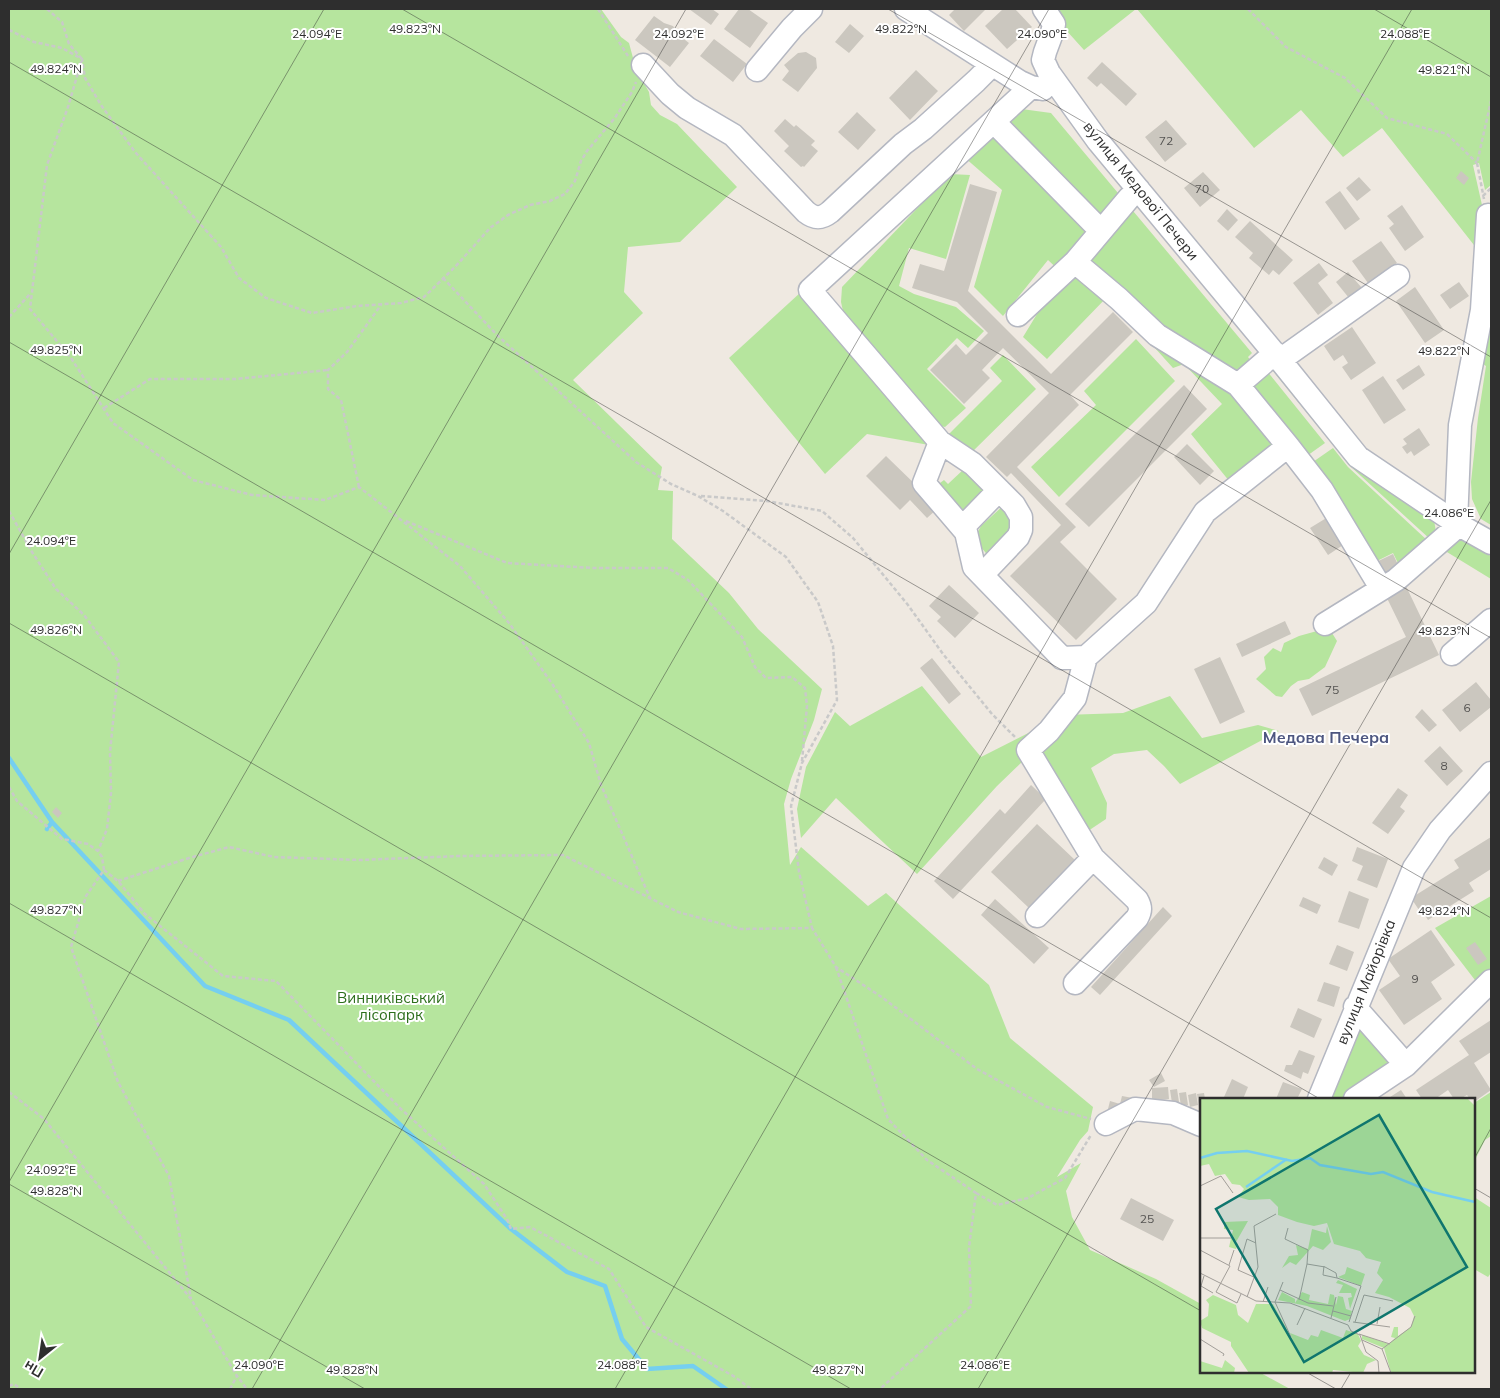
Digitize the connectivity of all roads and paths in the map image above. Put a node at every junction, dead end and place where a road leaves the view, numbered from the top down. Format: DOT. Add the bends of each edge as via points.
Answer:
graph roads {
  1 [pos="47,9"];
  2 [pos="598,9"];
  3 [pos="811,9"];
  4 [pos="906,9"];
  5 [pos="1044,9"];
  6 [pos="1248,9"];
  7 [pos="9,30"];
  8 [pos="82,59"];
  9 [pos="992,65"];
  10 [pos="637,68"];
  11 [pos="757,70"];
  12 [pos="1031,87"];
  13 [pos="1059,87"];
  14 [pos="1491,100"];
  15 [pos="994,122"];
  16 [pos="1476,163"];
  17 [pos="1491,188"];
  18 [pos="1138,190"];
  19 [pos="1486,205"];
  20 [pos="1101,231"];
  21 [pos="1075,262"];
  22 [pos="1398,276"];
  23 [pos="443,278"];
  24 [pos="32,293"];
  25 [pos="381,304"];
  26 [pos="1018,315"];
  27 [pos="9,317"];
  28 [pos="1278,357"];
  29 [pos="328,370"];
  30 [pos="1238,385"];
  31 [pos="104,408"];
  32 [pos="940,442"];
  33 [pos="1288,446"];
  34 [pos="359,487"];
  35 [pos="998,490"];
  36 [pos="698,496"];
  37 [pos="9,511"];
  38 [pos="402,520"];
  39 [pos="1458,524"];
  40 [pos="962,527"];
  41 [pos="1491,543"];
  42 [pos="982,574"];
  43 [pos="1380,588"];
  44 [pos="1491,620"];
  45 [pos="1325,624"];
  46 [pos="1452,654"];
  47 [pos="1086,657"];
  48 [pos="1028,750"];
  49 [pos="802,763"];
  50 [pos="1491,774"];
  51 [pos="9,787"];
  52 [pos="98,850"];
  53 [pos="1093,858"];
  54 [pos="104,870"];
  55 [pos="118,881"];
  56 [pos="650,898"];
  57 [pos="1037,916"];
  58 [pos="812,928"];
  59 [pos="836,967"];
  60 [pos="1491,981"];
  61 [pos="1075,983"];
  62 [pos="1355,1007"];
  63 [pos="1406,1065"];
  64 [pos="9,1092"];
  65 [pos="1318,1098"];
  66 [pos="1356,1098"];
  67 [pos="1106,1124"];
  68 [pos="1200,1125"];
  69 [pos="976,1193"];
  70 [pos="191,1299"];
  71 [pos="237,1376"];
  72 [pos="9,1386"];
  73 [pos="21,1389"];
  74 [pos="230,1389"];
  75 [pos="247,1389"];
  76 [pos="751,1389"];
  77 [pos="880,1389"];
  1 -- 8 [label="path" via="62,22 69,44"];
  2 -- 10 [label="path"];
  3 -- 11 [label="street"];
  4 -- 9 [label="street"];
  5 -- 13 [label="street, вулиця Медової Печери" via="1054,24 1043,60"];
  6 -- 16 [label="path" via="1286,46 1345,78 1388,118 1447,134"];
  7 -- 8 [label="path" via="34,42 62,48"];
  8 -- 24 [label="path" via="47,164"];
  8 -- 25 [label="path" via="85,78 101,105 135,152 221,247 239,278 266,298 312,313"];
  9 -- 10 [label="street" via="830,212 817,218 806,212 733,135 686,108"];
  9 -- 12 [label="street"];
  10 -- 23 [label="path" via="632,92 587,151 575,181 565,194 508,215 490,228"];
  12 -- 13 [label="street"];
  12 -- 15 [label="street"];
  13 -- 18 [label="street, вулиця Медової Печери"];
  14 -- 16 [label="path"];
  15 -- 20 [label="street"];
  15 -- 32 [label="street" via="810,290"];
  16 -- 19 [label="path"];
  17 -- 19 [label="path"];
  18 -- 20 [label="street"];
  18 -- 28 [label="street, вулиця Медової Печери"];
  19 -- 39 [label="street" via="1482,310 1460,425"];
  20 -- 21 [label="street"];
  21 -- 26 [label="street"];
  21 -- 30 [label="street" via="1157,335"];
  22 -- 28 [label="street"];
  23 -- 25 [label="path" via="424,297"];
  23 -- 36 [label="path" via="498,336 636,462"];
  24 -- 27 [label="path"];
  24 -- 31 [label="path" via="30,310 71,358"];
  25 -- 29 [label="path" via="346,352"];
  28 -- 30 [label="street"];
  28 -- 39 [label="street, вулиця Медової Печери" via="1358,457"];
  29 -- 31 [label="path" via="235,379 150,379"];
  29 -- 34 [label="path" via="328,389 341,400"];
  30 -- 33 [label="street"];
  31 -- 34 [label="path" via="113,423 193,480 252,495 325,500"];
  32 -- 35 [label="street" via="974,464"];
  32 -- 40 [label="street" via="924,483"];
  33 -- 43 [label="street" via="1322,490"];
  33 -- 47 [label="street" via="1205,512 1146,603"];
  34 -- 38 [label="path"];
  35 -- 40 [label="street"];
  35 -- 42 [label="street" via="1018,511 1021,530 1014,542"];
  36 -- 48 [label="path" via="767,501 822,511 853,538 908,605 942,654 986,707"];
  36 -- 49 [label="path" via="786,557 818,602 832,646 836,700"];
  37 -- 52 [label="path" via="56,589 84,615 119,662 110,752 112,792 108,829"];
  38 -- 49 [label="path" via="507,563 668,568 688,580 742,637 755,667 766,678 792,677 806,688"];
  38 -- 56 [label="path" via="460,566 509,623 553,685 589,743 600,785"];
  39 -- 41 [label="street, вулиця Медової Печери"];
  39 -- 43 [label="street" via="1396,580"];
  40 -- 42 [label="street" via="974,567"];
  42 -- 47 [label="street" via="1062,658"];
  43 -- 45 [label="street"];
  44 -- 46 [label="street"];
  47 -- 48 [label="street" via="1075,698 1049,731"];
  48 -- 53 [label="street"];
  49 -- 58 [label="path" via="792,806 799,872"];
  50 -- 62 [label="street, вулиця Майорівка" via="1440,830 1414,868"];
  51 -- 52 [label="path" via="17,801 62,839 88,844"];
  52 -- 54 [label="path"];
  53 -- 57 [label="street"];
  53 -- 61 [label="street" via="1137,900 1140,912"];
  54 -- 55 [label="path"];
  54 -- 70 [label="path" via="86,896 71,947 118,1082 168,1176"];
  55 -- 56 [label="path" via="229,847 274,857 360,860 563,856"];
  55 -- 76 [label="path" via="145,914 223,976 276,981 401,1109 484,1184 511,1229 530,1227 609,1270 646,1327"];
  56 -- 58 [label="path" via="678,912 740,929"];
  58 -- 59 [label="path"];
  59 -- 67 [label="path" via="884,998 977,1069 1047,1107"];
  59 -- 69 [label="path" via="888,1119 927,1160"];
  60 -- 63 [label="street"];
  62 -- 63 [label="street"];
  62 -- 65 [label="street, вулиця Майорівка"];
  63 -- 66 [label="street"];
  64 -- 70 [label="path" via="44,1120"];
  67 -- 68 [label="street" via="1135,1109 1173,1112"];
  67 -- 69 [label="path" via="1093,1132 1065,1178 1049,1188 1028,1198 997,1205"];
  69 -- 77 [label="path" via="969,1247 971,1306"];
  70 -- 71 [label="path"];
  71 -- 74 [label="path"];
  71 -- 75 [label="path"];
  72 -- 73 [label="path" via="14,1384"];
}
